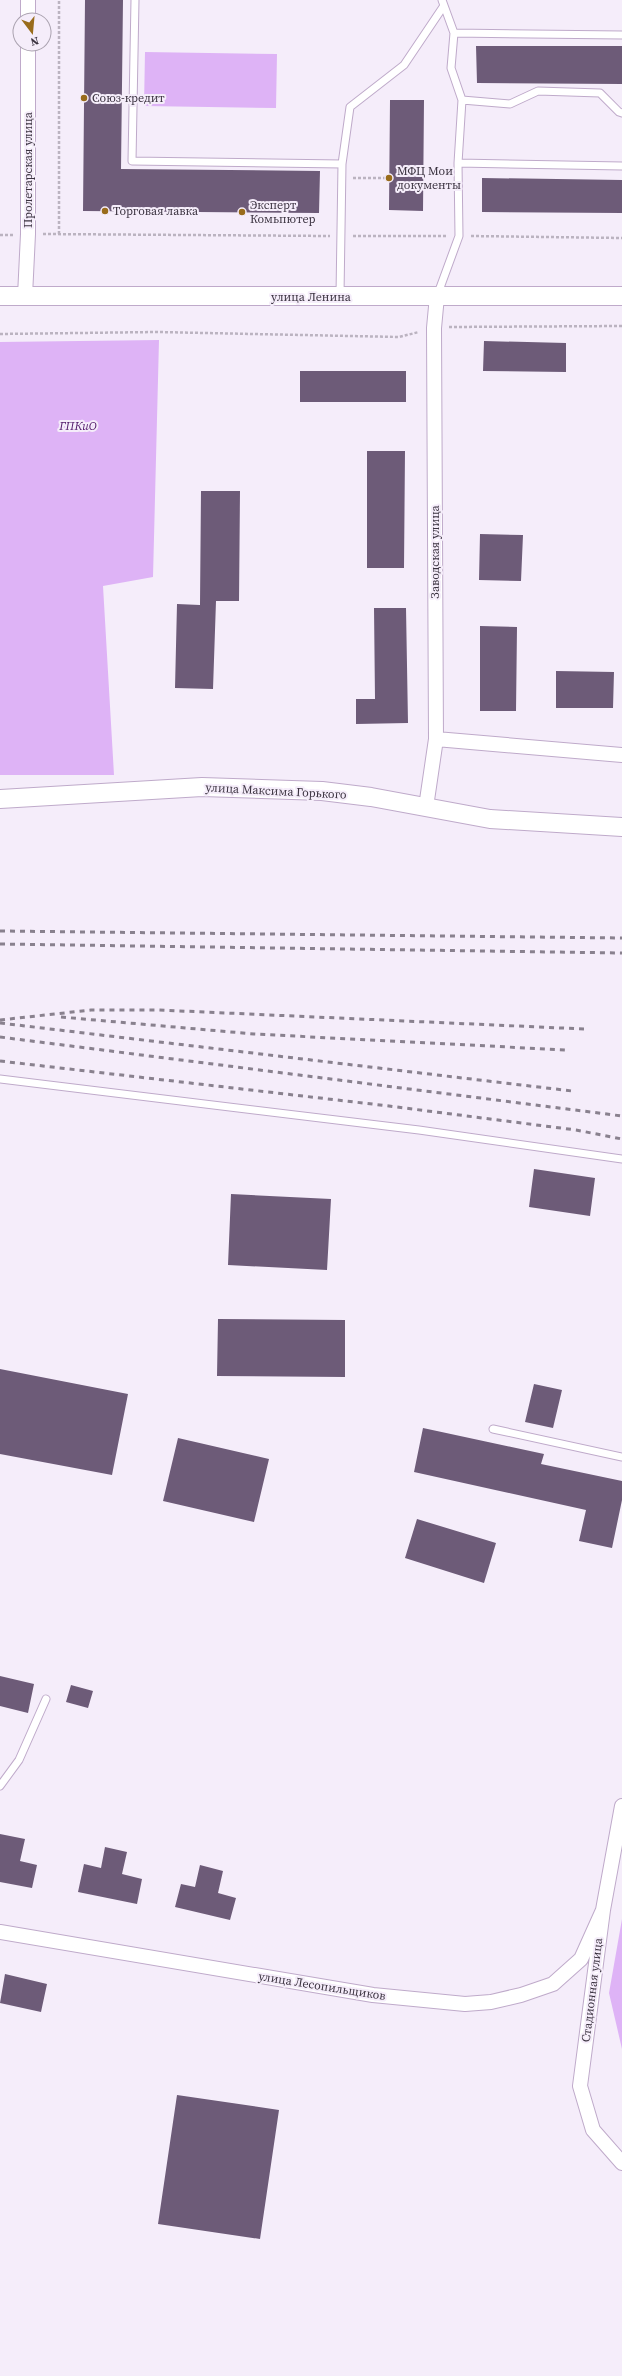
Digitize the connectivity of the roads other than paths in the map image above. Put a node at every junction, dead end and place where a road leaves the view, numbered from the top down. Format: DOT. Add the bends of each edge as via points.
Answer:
graph roads {
  1 [pos="28,0"];
  2 [pos="135,0"];
  3 [pos="443,3"];
  4 [pos="28,12"];
  5 [pos="454,33"];
  6 [pos="622,35"];
  7 [pos="28,52"];
  8 [pos="462,100"];
  9 [pos="622,113"];
  10 [pos="458,163"];
  11 [pos="342,164"];
  12 [pos="622,166"];
  13 [pos="0,296"];
  14 [pos="25,296"];
  15 [pos="437,296"];
  16 [pos="622,296"];
  17 [pos="340,298"];
  18 [pos="436,739"];
  19 [pos="622,755"];
  20 [pos="0,799"];
  21 [pos="426,807"];
  22 [pos="622,827"];
  23 [pos="0,1079"];
  24 [pos="622,1159"];
  25 [pos="493,1428"];
  26 [pos="622,1457"];
  27 [pos="46,1699"];
  28 [pos="0,1786"];
  29 [pos="622,1806"];
  30 [pos="603,1910"];
  31 [pos="0,1932"];
  32 [pos="622,2163"];
  1 -- 4 [label="street"];
  2 -- 11 [label="lane" via="132,161"];
  3 -- 5 [label="lane"];
  3 -- 11 [label="lane" via="404,65 350,107"];
  5 -- 6 [label="lane"];
  5 -- 8 [label="lane" via="451,68"];
  7 -- 14 [label="street, Пролетарская улица" via="28,234"];
  8 -- 9 [label="lane" via="510,104 538,91 600,93"];
  8 -- 10 [label="lane"];
  10 -- 12 [label="lane"];
  10 -- 15 [label="lane" via="459,236"];
  11 -- 17 [label="lane"];
  13 -- 14 [label="street, улица Ленина"];
  14 -- 17 [label="street, улица Ленина"];
  15 -- 16 [label="street, улица Ленина"];
  15 -- 17 [label="street, улица Ленина"];
  15 -- 18 [label="street, Заводская улица" via="434,328"];
  18 -- 19 [label="street"];
  18 -- 21 [label="street, Заводская улица"];
  20 -- 21 [label="street, улица Максима Горького" via="202,787 322,790"];
  21 -- 22 [label="street, улица Максима Горького" via="490,819"];
  23 -- 24 [label="lane" via="419,1130"];
  25 -- 26 [label="lane"];
  27 -- 28 [label="lane" via="19,1760"];
  29 -- 30 [label="street, Стадионная улица"];
  30 -- 31 [label="street, улица Лесопильщиков" via="581,1959 553,1984 513,1997 465,2004 373,1995"];
  30 -- 32 [label="street, Стадионная улица" via="580,2086 593,2130"];
}
